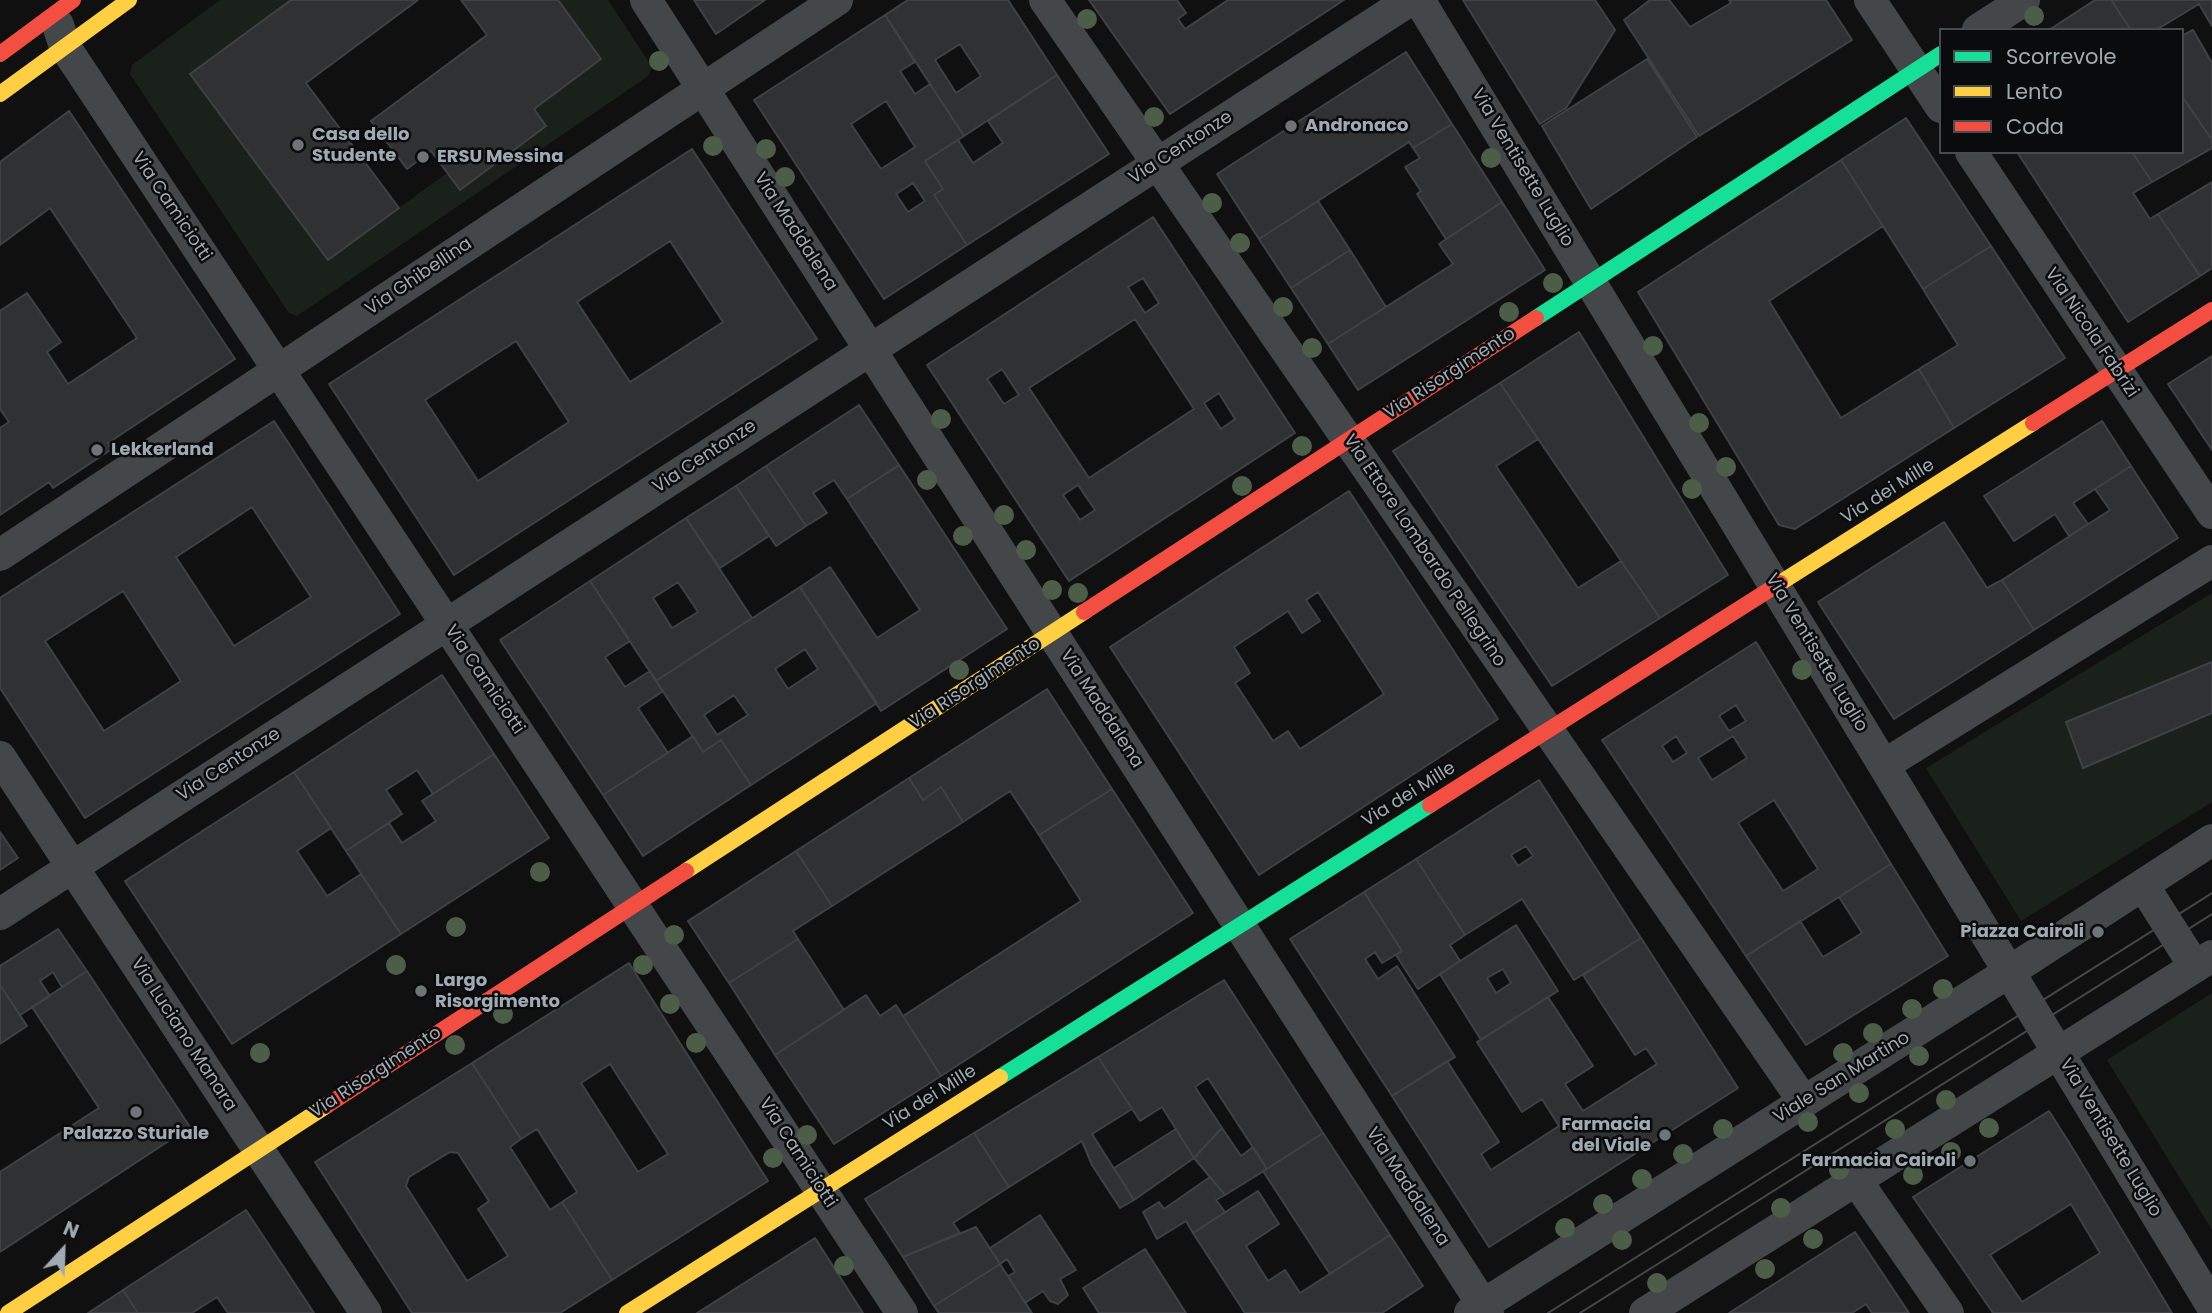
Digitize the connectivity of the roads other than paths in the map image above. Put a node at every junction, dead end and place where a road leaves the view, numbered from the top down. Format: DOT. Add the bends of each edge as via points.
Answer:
graph roads {
  1 [pos="128,0"];
  2 [pos="646,0"];
  3 [pos="837,0"];
  4 [pos="1045,0"];
  5 [pos="1410,0"];
  6 [pos="1419,0"];
  7 [pos="1870,0"];
  8 [pos="2024,0"];
  9 [pos="60,5"];
  10 [pos="1981,28"];
  11 [pos="65,47"];
  12 [pos="0,54"];
  13 [pos="1929,62"];
  14 [pos="703,89"];
  15 [pos="0,94"];
  16 [pos="1939,100"];
  17 [pos="1972,154"];
  18 [pos="1157,164"];
  19 [pos="1591,282"];
  20 [pos="2212,310"];
  21 [pos="870,350"];
  22 [pos="279,370"];
  23 [pos="2116,370"];
  24 [pos="1348,440"];
  25 [pos="2212,513"];
  26 [pos="0,555"];
  27 [pos="2212,561"];
  28 [pos="1775,586"];
  29 [pos="447,624"];
  30 [pos="1052,633"];
  31 [pos="1547,730"];
  32 [pos="0,757"];
  33 [pos="1884,765"];
  34 [pos="2212,840"];
  35 [pos="72,867"];
  36 [pos="2143,885"];
  37 [pos="633,906"];
  38 [pos="0,914"];
  39 [pos="1239,925"];
  40 [pos="2203,962"];
  41 [pos="2009,972"];
  42 [pos="2058,1053"];
  43 [pos="1804,1102"];
  44 [pos="258,1150"];
  45 [pos="1856,1180"];
  46 [pos="821,1190"];
  47 [pos="2212,1306"];
  48 [pos="1480,1310"];
  49 [pos="8,1313"];
  50 [pos="366,1313"];
  51 [pos="627,1313"];
  52 [pos="902,1313"];
  53 [pos="1645,1313"];
  54 [pos="1948,1313"];
  1 -- 11 [label="street"];
  2 -- 14 [label="street, Via Maddalena"];
  3 -- 14 [label="street, Via Ghibellina"];
  4 -- 18 [label="street, Via Ettore Lombardo Pellegrino"];
  5 -- 18 [label="street, Via Centonze"];
  6 -- 19 [label="street, Via Ventisette Luglio"];
  7 -- 13 [label="street"];
  8 -- 10 [label="street"];
  9 -- 11 [label="street, Via Camiciotti"];
  9 -- 12 [label="street"];
  11 -- 15 [label="street"];
  11 -- 22 [label="street, Via Camiciotti"];
  13 -- 16 [label="street"];
  13 -- 19 [label="street, Via Risorgimento"];
  14 -- 21 [label="street, Via Maddalena"];
  14 -- 22 [label="street, Via Ghibellina"];
  17 -- 23 [label="street, Via Nicola Fabrizi"];
  18 -- 21 [label="street, Via Centonze"];
  18 -- 24 [label="street, Via Ettore Lombardo Pellegrino"];
  19 -- 24 [label="street, Via Risorgimento"];
  19 -- 28 [label="street, Via Ventisette Luglio"];
  20 -- 23 [label="street, Via dei Mille"];
  21 -- 29 [label="street, Via Centonze"];
  21 -- 30 [label="street, Via Maddalena"];
  22 -- 26 [label="street, Via Ghibellina"];
  22 -- 29 [label="street, Via Camiciotti"];
  23 -- 25 [label="street, Via Nicola Fabrizi"];
  23 -- 28 [label="street, Via dei Mille"];
  24 -- 30 [label="street, Via Risorgimento"];
  24 -- 31 [label="street, Via Ettore Lombardo Pellegrino"];
  27 -- 33 [label="street"];
  28 -- 31 [label="street, Via dei Mille"];
  28 -- 33 [label="street, Via Ventisette Luglio"];
  29 -- 35 [label="street, Via Centonze"];
  29 -- 37 [label="street, Via Camiciotti"];
  30 -- 37 [label="street, Via Risorgimento"];
  30 -- 39 [label="street, Via Maddalena"];
  31 -- 39 [label="street, Via dei Mille"];
  31 -- 43 [label="street, Via Ettore Lombardo Pellegrino"];
  32 -- 35 [label="street, Via Luciano Manara"];
  33 -- 41 [label="street, Via Ventisette Luglio"];
  34 -- 36 [label="street, Viale San Martino"];
  35 -- 38 [label="street, Via Centonze"];
  35 -- 44 [label="street, Via Luciano Manara"];
  36 -- 40 [label="street"];
  36 -- 41 [label="street, Viale San Martino"];
  37 -- 44 [label="street, Via Risorgimento"];
  37 -- 46 [label="street, Via Camiciotti"];
  39 -- 46 [label="street, Via dei Mille"];
  39 -- 48 [label="street, Via Maddalena"];
  40 -- 42 [label="street"];
  41 -- 42 [label="street, Via Ventisette Luglio"];
  41 -- 43 [label="street, Viale San Martino"];
  42 -- 45 [label="street"];
  42 -- 47 [label="street, Via Ventisette Luglio"];
  43 -- 48 [label="street, Viale San Martino"];
  44 -- 49 [label="street, Via Risorgimento"];
  44 -- 50 [label="street, Via Luciano Manara"];
  45 -- 53 [label="street"];
  45 -- 54 [label="street"];
  46 -- 51 [label="street, Via dei Mille"];
  46 -- 52 [label="street, Via Camiciotti"];
}
